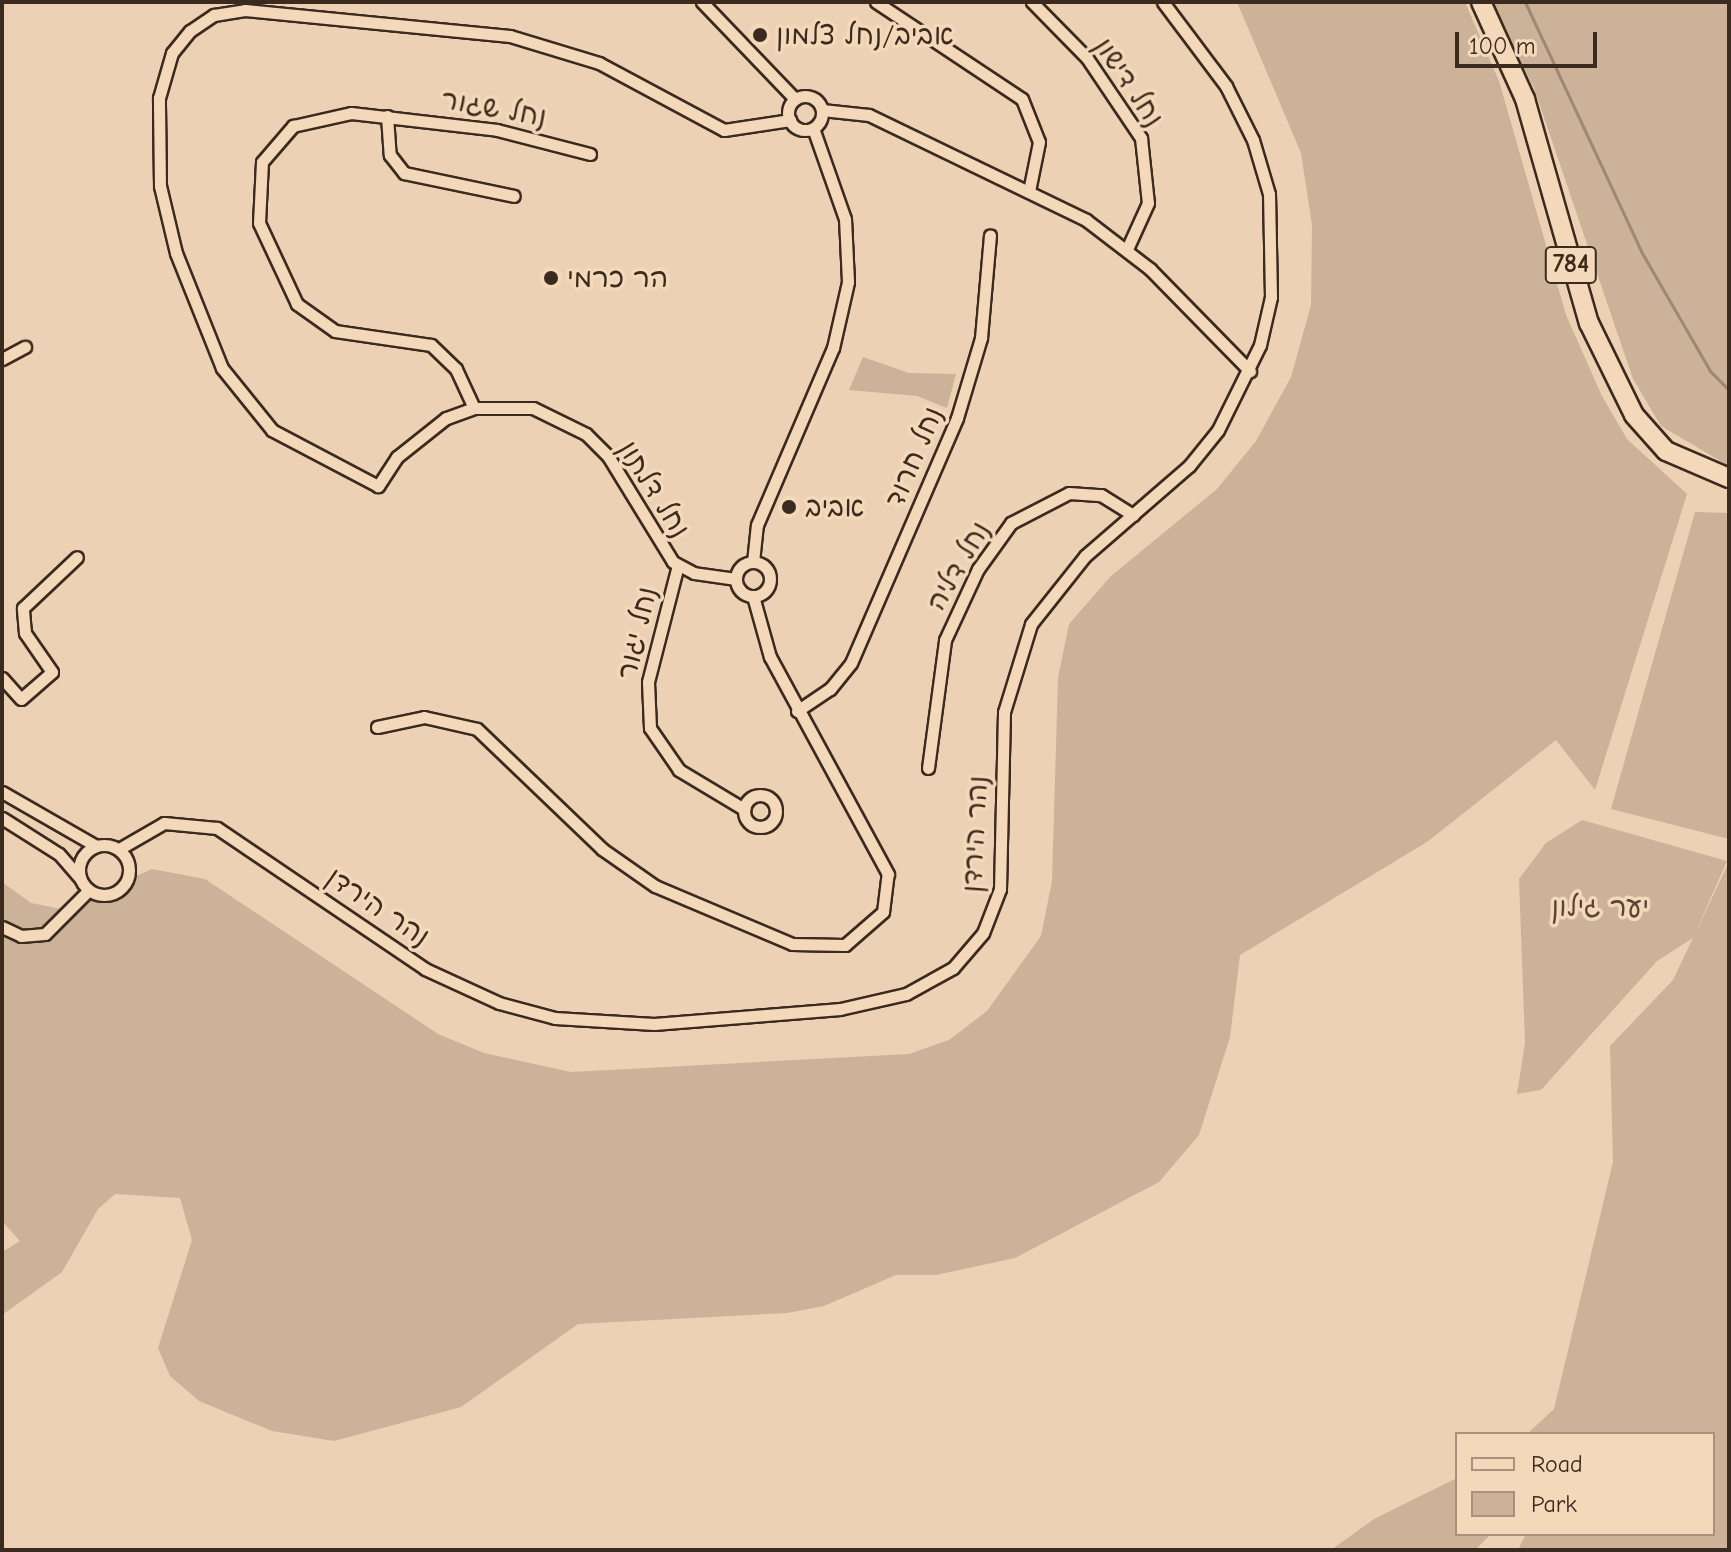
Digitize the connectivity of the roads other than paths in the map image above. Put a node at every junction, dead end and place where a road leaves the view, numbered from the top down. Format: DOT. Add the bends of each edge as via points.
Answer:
graph roads {
  1 [pos="702,2"];
  2 [pos="876,2"];
  3 [pos="1032,2"];
  4 [pos="1163,2"];
  5 [pos="1481,2"];
  6 [pos="795,99"];
  7 [pos="822,110"];
  8 [pos="387,116"];
  9 [pos="790,120"];
  10 [pos="813,128"];
  11 [pos="590,154"];
  12 [pos="1029,191"];
  13 [pos="514,196"];
  14 [pos="990,235"];
  15 [pos="1127,249"];
  16 [pos="25,347"];
  17 [pos="2,359"];
  18 [pos="1250,371"];
  19 [pos="474,408"];
  20 [pos="1729,478"];
  21 [pos="1133,515"];
  22 [pos="77,557"];
  23 [pos="753,562"];
  24 [pos="678,565"];
  25 [pos="736,579"];
  26 [pos="753,596"];
  27 [pos="2,678"];
  28 [pos="797,711"];
  29 [pos="377,727"];
  30 [pos="928,768"];
  31 [pos="2,792"];
  32 [pos="744,809"];
  33 [pos="2,818"];
  34 [pos="96,846"];
  35 [pos="119,849"];
  36 [pos="80,878"];
  37 [pos="89,890"];
  38 [pos="2,927"];
  1 -- 6 [label="street"];
  2 -- 12 [label="street" via="1022,99 1039,142"];
  3 -- 15 [label="street, נחל דישון" via="1087,58 1141,138 1148,203"];
  4 -- 18 [label="street, נהר הירדן" via="1226,86 1269,194 1271,297"];
  5 -- 20 [label="main road, 784" via="1525,99 1575,281 1617,381 1666,451"];
  6 -- 7 [label="street" via="811,96"];
  6 -- 9 [label="street"];
  7 -- 10 [label="street"];
  7 -- 12 [label="street" via="869,115"];
  8 -- 11 [label="street, נחל שגור" via="497,130"];
  8 -- 13 [label="street" via="390,155 404,173"];
  8 -- 19 [label="street, נחל שגור" via="328,114 279,136 257,177 259,223 284,285 305,313 347,334 431,345 456,369"];
  9 -- 10 [label="street"];
  9 -- 19 [label="street, נחל דלתון" via="724,130 599,63 486,32 245,10 214,15 190,31 162,82 159,176 174,247 212,348 235,389 272,430 378,486 420,434"];
  10 -- 23 [label="street" via="845,219 848,282 833,348 757,525"];
  12 -- 15 [label="street"];
  14 -- 28 [label="street, נחל חרוד" via="981,338 957,418 851,663 830,689"];
  15 -- 18 [label="street"];
  16 -- 17 [label="street"];
  18 -- 21 [label="street, נהר הירדן" via="1199,454"];
  19 -- 24 [label="street, נחל דלתון" via="533,408 586,434"];
  21 -- 30 [label="street, נחל דליה" via="1079,492 1040,502 1011,523 978,569 945,640"];
  21 -- 35 [label="street, נהר הירדן" via="1065,577 1031,624 1004,712 1003,863 993,912 953,968 906,994 840,1009 654,1024 555,1018 499,1003 425,969 217,828 164,823"];
  22 -- 27 [label="street" via="23,608 25,633 52,672 21,699"];
  23 -- 25 [label="street"];
  23 -- 26 [label="street" via="771,579"];
  24 -- 25 [label="street, נחל דלתון"];
  24 -- 32 [label="street, נחל יגור" via="648,682 650,728 679,770"];
  25 -- 26 [label="street"];
  26 -- 28 [label="street" via="764,643"];
  28 -- 29 [label="street" via="888,874 874,926 828,949 778,939 646,880 587,835 518,760 477,729 424,717"];
  31 -- 34 [label="street"];
  33 -- 36 [label="street" via="59,854"];
  34 -- 35 [label="street"];
  34 -- 36 [label="street" via="81,858"];
  35 -- 37 [label="street" via="129,866 124,885 108,895"];
  36 -- 37 [label="street"];
  37 -- 38 [label="street" via="45,934 29,938"];
}
